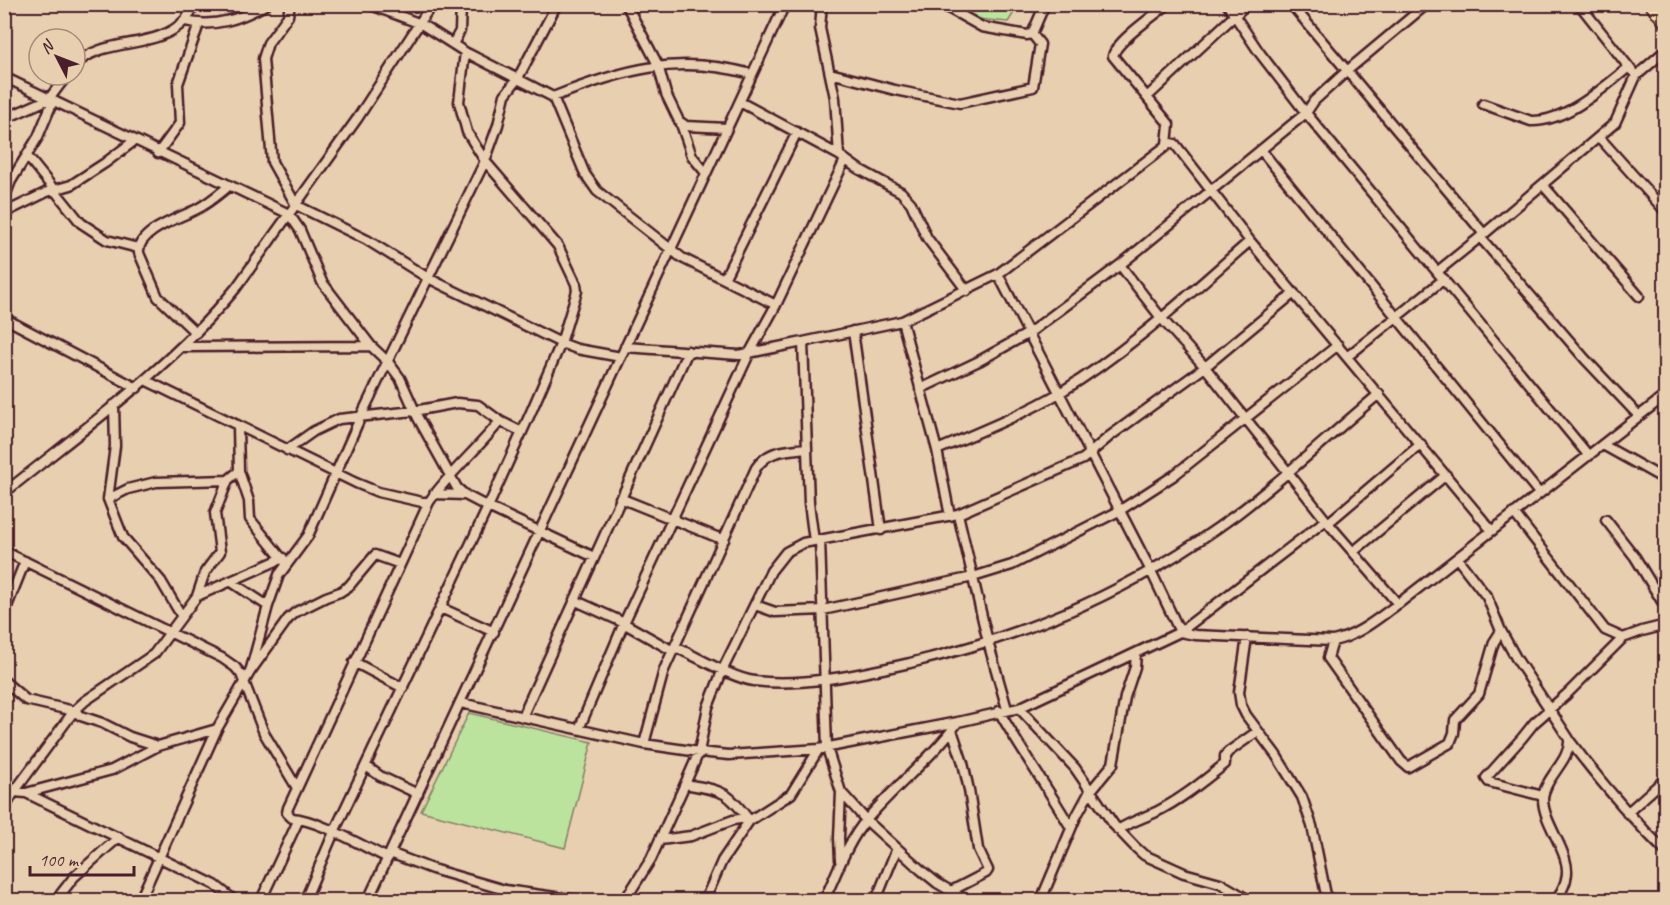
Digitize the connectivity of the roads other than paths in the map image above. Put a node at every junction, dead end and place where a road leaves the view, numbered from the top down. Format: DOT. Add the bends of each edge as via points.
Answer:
graph roads {
  1 [pos="195,4"];
  2 [pos="267,4"];
  3 [pos="290,4"];
  4 [pos="368,4"];
  5 [pos="432,4"];
  6 [pos="461,4"];
  7 [pos="557,4"];
  8 [pos="626,4"];
  9 [pos="785,4"];
  10 [pos="822,4"];
  11 [pos="941,4"];
  12 [pos="1045,4"];
  13 [pos="1168,4"];
  14 [pos="1227,4"];
  15 [pos="1247,4"];
  16 [pos="1291,4"];
  17 [pos="1427,4"];
  18 [pos="1579,4"];
  19 [pos="1651,4"];
  20 [pos="1235,15"];
  21 [pos="185,21"];
  22 [pos="1665,22"];
  23 [pos="199,24"];
  24 [pos="421,24"];
  25 [pos="1032,34"];
  26 [pos="453,45"];
  27 [pos="1665,50"];
  28 [pos="465,52"];
  29 [pos="87,56"];
  30 [pos="658,65"];
  31 [pos="1629,67"];
  32 [pos="1348,70"];
  33 [pos="830,73"];
  34 [pos="752,74"];
  35 [pos="1636,76"];
  36 [pos="4,77"];
  37 [pos="518,78"];
  38 [pos="59,87"];
  39 [pos="553,97"];
  40 [pos="1147,97"];
  41 [pos="51,100"];
  42 [pos="740,102"];
  43 [pos="1483,104"];
  44 [pos="1306,113"];
  45 [pos="4,119"];
  46 [pos="681,124"];
  47 [pos="728,128"];
  48 [pos="797,132"];
  49 [pos="1599,137"];
  50 [pos="134,141"];
  51 [pos="1167,144"];
  52 [pos="1261,150"];
  53 [pos="158,153"];
  54 [pos="27,156"];
  55 [pos="842,157"];
  56 [pos="485,161"];
  57 [pos="706,172"];
  58 [pos="1543,185"];
  59 [pos="229,186"];
  60 [pos="54,190"];
  61 [pos="1211,191"];
  62 [pos="4,199"];
  63 [pos="296,205"];
  64 [pos="1665,212"];
  65 [pos="4,213"];
  66 [pos="289,214"];
  67 [pos="1482,236"];
  68 [pos="1250,241"];
  69 [pos="138,248"];
  70 [pos="670,250"];
  71 [pos="1120,265"];
  72 [pos="998,274"];
  73 [pos="1441,275"];
  74 [pos="428,278"];
  75 [pos="724,279"];
  76 [pos="967,291"];
  77 [pos="1294,293"];
  78 [pos="1639,296"];
  79 [pos="776,305"];
  80 [pos="4,318"];
  81 [pos="1395,318"];
  82 [pos="1162,319"];
  83 [pos="902,321"];
  84 [pos="853,331"];
  85 [pos="196,333"];
  86 [pos="1029,333"];
  87 [pos="802,342"];
  88 [pos="561,343"];
  89 [pos="1338,345"];
  90 [pos="183,346"];
  91 [pos="370,346"];
  92 [pos="625,348"];
  93 [pos="688,351"];
  94 [pos="749,354"];
  95 [pos="1348,356"];
  96 [pos="621,357"];
  97 [pos="388,362"];
  98 [pos="1205,367"];
  99 [pos="145,381"];
  100 [pos="137,388"];
  101 [pos="920,389"];
  102 [pos="1059,393"];
  103 [pos="1379,394"];
  104 [pos="1664,400"];
  105 [pos="114,405"];
  106 [pos="414,411"];
  107 [pos="361,416"];
  108 [pos="1639,416"];
  109 [pos="1245,419"];
  110 [pos="500,421"];
  111 [pos="238,426"];
  112 [pos="522,432"];
  113 [pos="1421,444"];
  114 [pos="1604,445"];
  115 [pos="806,448"];
  116 [pos="287,450"];
  117 [pos="937,450"];
  118 [pos="1091,454"];
  119 [pos="1590,456"];
  120 [pos="239,471"];
  121 [pos="1287,472"];
  122 [pos="335,474"];
  123 [pos="1446,475"];
  124 [pos="449,476"];
  125 [pos="228,480"];
  126 [pos="1665,480"];
  127 [pos="4,493"];
  128 [pos="1539,493"];
  129 [pos="465,495"];
  130 [pos="431,498"];
  131 [pos="620,498"];
  132 [pos="108,499"];
  133 [pos="488,507"];
  134 [pos="1119,511"];
  135 [pos="1514,513"];
  136 [pos="954,515"];
  137 [pos="674,520"];
  138 [pos="1606,520"];
  139 [pos="1327,522"];
  140 [pos="881,530"];
  141 [pos="541,531"];
  142 [pos="1492,531"];
  143 [pos="724,540"];
  144 [pos="817,540"];
  145 [pos="4,552"];
  146 [pos="1353,552"];
  147 [pos="594,557"];
  148 [pos="1457,558"];
  149 [pos="25,561"];
  150 [pos="284,561"];
  151 [pos="400,564"];
  152 [pos="1151,571"];
  153 [pos="973,577"];
  154 [pos="230,581"];
  155 [pos="197,596"];
  156 [pos="574,600"];
  157 [pos="1398,604"];
  158 [pos="755,605"];
  159 [pos="268,606"];
  160 [pos="441,608"];
  161 [pos="1665,608"];
  162 [pos="823,610"];
  163 [pos="4,614"];
  164 [pos="181,615"];
  165 [pos="624,623"];
  166 [pos="1665,624"];
  167 [pos="1501,631"];
  168 [pos="494,632"];
  169 [pos="1180,632"];
  170 [pos="169,633"];
  171 [pos="1247,637"];
  172 [pos="1623,638"];
  173 [pos="1333,641"];
  174 [pos="988,642"];
  175 [pos="674,649"];
  176 [pos="1136,653"];
  177 [pos="354,662"];
  178 [pos="723,669"];
  179 [pos="248,676"];
  180 [pos="825,680"];
  181 [pos="4,681"];
  182 [pos="403,688"];
  183 [pos="462,703"];
  184 [pos="1019,708"];
  185 [pos="1003,710"];
  186 [pos="1549,710"];
  187 [pos="74,711"];
  188 [pos="522,717"];
  189 [pos="958,722"];
  190 [pos="217,729"];
  191 [pos="579,729"];
  192 [pos="952,730"];
  193 [pos="1258,731"];
  194 [pos="1569,739"];
  195 [pos="644,744"];
  196 [pos="158,746"];
  197 [pos="823,748"];
  198 [pos="699,752"];
  199 [pos="366,766"];
  200 [pos="1665,778"];
  201 [pos="685,784"];
  202 [pos="4,787"];
  203 [pos="297,788"];
  204 [pos="1092,791"];
  205 [pos="14,792"];
  206 [pos="841,792"];
  207 [pos="26,793"];
  208 [pos="418,794"];
  209 [pos="1543,796"];
  210 [pos="4,809"];
  211 [pos="1627,813"];
  212 [pos="299,819"];
  213 [pos="748,819"];
  214 [pos="866,820"];
  215 [pos="1071,828"];
  216 [pos="1118,830"];
  217 [pos="334,832"];
  218 [pos="119,837"];
  219 [pos="660,840"];
  220 [pos="897,848"];
  221 [pos="1665,852"];
  222 [pos="389,855"];
  223 [pos="159,856"];
  224 [pos="841,862"];
  225 [pos="951,891"];
  226 [pos="828,898"];
  227 [pos="706,899"];
  228 [pos="56,900"];
  229 [pos="140,900"];
  230 [pos="234,900"];
  231 [pos="261,900"];
  232 [pos="305,900"];
  233 [pos="368,900"];
  234 [pos="577,900"];
  235 [pos="625,900"];
  236 [pos="876,900"];
  237 [pos="966,900"];
  238 [pos="1041,900"];
  239 [pos="1249,900"];
  240 [pos="1327,900"];
  241 [pos="1557,900"];
  1 -- 21 [label="street"];
  2 -- 23 [label="street" via="228,22"];
  3 -- 63 [label="street" via="288,16 268,43 263,59 272,162"];
  4 -- 24 [label="street"];
  5 -- 24 [label="street"];
  6 -- 26 [label="street" via="460,31"];
  7 -- 37 [label="street"];
  8 -- 30 [label="street"];
  9 -- 34 [label="street"];
  10 -- 33 [label="street" via="820,28"];
  11 -- 25 [label="street" via="982,27"];
  12 -- 25 [label="street"];
  13 -- 40 [label="street" via="1114,53 1115,60"];
  14 -- 20 [label="street"];
  15 -- 20 [label="street"];
  16 -- 32 [label="street"];
  17 -- 32 [label="street"];
  18 -- 31 [label="street"];
  19 -- 22 [label="highway"];
  20 -- 40 [label="street"];
  20 -- 44 [label="street" via="1258,52"];
  21 -- 23 [label="street"];
  21 -- 29 [label="street" via="158,37"];
  23 -- 53 [label="street" via="178,84 180,123"];
  24 -- 26 [label="street"];
  24 -- 63 [label="street"];
  25 -- 33 [label="street" via="1040,44 1033,87 967,102 895,90"];
  26 -- 28 [label="street"];
  27 -- 35 [label="street"];
  28 -- 37 [label="street"];
  28 -- 56 [label="street" via="460,112"];
  30 -- 34 [label="street" via="706,65"];
  30 -- 39 [label="street"];
  30 -- 46 [label="street"];
  31 -- 35 [label="street"];
  31 -- 43 [label="street" via="1590,99 1539,122"];
  32 -- 44 [label="street"];
  32 -- 67 [label="street"];
  33 -- 55 [label="street"];
  34 -- 42 [label="street"];
  35 -- 49 [label="street" via="1615,123"];
  36 -- 41 [label="street"];
  37 -- 39 [label="street"];
  37 -- 56 [label="street" via="505,95"];
  38 -- 41 [label="street"];
  39 -- 70 [label="street" via="588,180"];
  40 -- 51 [label="street" via="1169,124"];
  41 -- 45 [label="street"];
  41 -- 50 [label="street"];
  41 -- 54 [label="street"];
  42 -- 47 [label="street"];
  42 -- 48 [label="street"];
  44 -- 52 [label="street"];
  44 -- 73 [label="street"];
  46 -- 47 [label="street"];
  46 -- 57 [label="street" via="692,156"];
  47 -- 57 [label="street"];
  48 -- 55 [label="street"];
  48 -- 75 [label="street"];
  49 -- 58 [label="street"];
  49 -- 64 [label="street"];
  50 -- 53 [label="street"];
  50 -- 60 [label="street" via="83,178"];
  51 -- 61 [label="street" via="1175,144"];
  51 -- 72 [label="street"];
  52 -- 61 [label="street"];
  52 -- 81 [label="street"];
  53 -- 59 [label="street"];
  54 -- 60 [label="street"];
  54 -- 62 [label="street"];
  55 -- 76 [label="street" via="904,195 927,238"];
  55 -- 79 [label="street"];
  56 -- 74 [label="street"];
  56 -- 88 [label="street" via="558,246 576,284"];
  57 -- 70 [label="street"];
  58 -- 67 [label="street"];
  58 -- 78 [label="street"];
  59 -- 66 [label="street"];
  59 -- 69 [label="street" via="197,209 160,226"];
  60 -- 65 [label="street"];
  60 -- 69 [label="street" via="92,231 113,243"];
  61 -- 68 [label="street"];
  61 -- 71 [label="street"];
  63 -- 66 [label="street"];
  63 -- 74 [label="street" via="367,240"];
  66 -- 85 [label="street" via="236,288"];
  66 -- 91 [label="street" via="322,282"];
  67 -- 73 [label="street"];
  67 -- 108 [label="street" via="1585,359"];
  68 -- 77 [label="street"];
  68 -- 82 [label="street"];
  69 -- 85 [label="street" via="158,297"];
  70 -- 75 [label="street"];
  70 -- 92 [label="street"];
  71 -- 82 [label="street"];
  71 -- 86 [label="street"];
  72 -- 76 [label="street"];
  72 -- 86 [label="street"];
  73 -- 81 [label="street"];
  73 -- 119 [label="street"];
  74 -- 88 [label="street"];
  74 -- 97 [label="street"];
  75 -- 79 [label="street"];
  76 -- 83 [label="street"];
  77 -- 89 [label="street"];
  77 -- 98 [label="street"];
  79 -- 94 [label="street"];
  80 -- 100 [label="street"];
  81 -- 95 [label="street"];
  81 -- 128 [label="street"];
  82 -- 98 [label="street"];
  82 -- 102 [label="street"];
  83 -- 84 [label="street"];
  83 -- 101 [label="street"];
  84 -- 87 [label="street"];
  84 -- 140 [label="street"];
  85 -- 90 [label="street"];
  86 -- 101 [label="street"];
  86 -- 102 [label="street"];
  87 -- 94 [label="street"];
  87 -- 115 [label="street"];
  88 -- 96 [label="street"];
  88 -- 112 [label="street"];
  89 -- 95 [label="street"];
  89 -- 109 [label="street"];
  90 -- 91 [label="street"];
  90 -- 99 [label="street"];
  91 -- 97 [label="street"];
  92 -- 93 [label="street"];
  92 -- 96 [label="street"];
  93 -- 94 [label="street"];
  93 -- 131 [label="street"];
  94 -- 137 [label="street"];
  95 -- 103 [label="street"];
  96 -- 141 [label="street"];
  97 -- 106 [label="street" via="403,383"];
  97 -- 107 [label="street"];
  98 -- 109 [label="street"];
  98 -- 118 [label="street"];
  99 -- 100 [label="street"];
  99 -- 111 [label="street"];
  100 -- 105 [label="street"];
  101 -- 117 [label="street"];
  102 -- 117 [label="street"];
  102 -- 118 [label="street"];
  103 -- 113 [label="street"];
  103 -- 121 [label="street"];
  104 -- 108 [label="street"];
  105 -- 127 [label="street"];
  105 -- 132 [label="street" via="115,446"];
  106 -- 107 [label="street"];
  106 -- 110 [label="street" via="467,402"];
  106 -- 124 [label="street"];
  107 -- 116 [label="street" via="339,418"];
  107 -- 122 [label="street"];
  108 -- 114 [label="street"];
  109 -- 121 [label="street"];
  109 -- 134 [label="street" via="1173,476"];
  110 -- 112 [label="street"];
  110 -- 124 [label="street"];
  111 -- 116 [label="street"];
  111 -- 120 [label="street"];
  112 -- 133 [label="street"];
  113 -- 123 [label="street"];
  113 -- 139 [label="street"];
  114 -- 119 [label="street"];
  114 -- 126 [label="street"];
  115 -- 143 [label="street" via="763,457"];
  115 -- 144 [label="street" via="809,503"];
  116 -- 122 [label="street"];
  117 -- 136 [label="street"];
  118 -- 134 [label="street"];
  118 -- 136 [label="street"];
  119 -- 128 [label="street"];
  120 -- 125 [label="street"];
  120 -- 150 [label="street" via="248,495 250,519"];
  121 -- 139 [label="street"];
  121 -- 152 [label="street" via="1211,533"];
  122 -- 130 [label="street" via="378,492 418,502"];
  122 -- 150 [label="street" via="308,536"];
  123 -- 142 [label="street"];
  123 -- 146 [label="street"];
  124 -- 129 [label="street"];
  124 -- 130 [label="street"];
  125 -- 132 [label="street" via="156,482"];
  125 -- 155 [label="street" via="214,516 220,552 205,572"];
  128 -- 135 [label="street"];
  129 -- 130 [label="street"];
  129 -- 133 [label="street"];
  130 -- 151 [label="street"];
  131 -- 137 [label="street"];
  131 -- 147 [label="street"];
  132 -- 164 [label="street" via="123,537 161,581"];
  133 -- 141 [label="street"];
  133 -- 160 [label="street"];
  134 -- 152 [label="street"];
  134 -- 153 [label="street" via="1012,565"];
  135 -- 142 [label="street"];
  135 -- 172 [label="street" via="1605,630"];
  136 -- 140 [label="street"];
  136 -- 153 [label="street"];
  137 -- 143 [label="street"];
  137 -- 165 [label="street"];
  138 -- 161 [label="street" via="1635,557"];
  139 -- 146 [label="street"];
  139 -- 169 [label="street"];
  140 -- 144 [label="street"];
  141 -- 147 [label="street"];
  141 -- 168 [label="street"];
  142 -- 148 [label="street"];
  143 -- 175 [label="street"];
  144 -- 158 [label="street" via="795,547 778,560"];
  144 -- 162 [label="street"];
  145 -- 149 [label="street"];
  146 -- 157 [label="street"];
  147 -- 156 [label="street"];
  148 -- 157 [label="street"];
  148 -- 167 [label="street" via="1486,597"];
  149 -- 163 [label="street"];
  149 -- 170 [label="street"];
  150 -- 154 [label="street"];
  150 -- 159 [label="street"];
  151 -- 177 [label="street"];
  151 -- 179 [label="street" via="375,555 349,586 296,612"];
  152 -- 169 [label="street"];
  152 -- 174 [label="street" via="1082,607"];
  153 -- 162 [label="street"];
  153 -- 174 [label="street"];
  154 -- 155 [label="street"];
  154 -- 159 [label="street"];
  155 -- 164 [label="street"];
  156 -- 165 [label="street"];
  156 -- 188 [label="street"];
  157 -- 173 [label="street" via="1352,635"];
  158 -- 162 [label="street" via="775,612"];
  158 -- 178 [label="street"];
  159 -- 179 [label="street"];
  160 -- 168 [label="street"];
  160 -- 182 [label="street"];
  162 -- 180 [label="street"];
  164 -- 170 [label="street"];
  165 -- 175 [label="street"];
  165 -- 191 [label="street"];
  166 -- 172 [label="street"];
  167 -- 173 [label="street" via="1479,694 1455,720 1450,743 1408,767 1328,658"];
  167 -- 186 [label="street"];
  168 -- 183 [label="street"];
  169 -- 171 [label="street"];
  169 -- 176 [label="street"];
  170 -- 179 [label="street"];
  170 -- 187 [label="street" via="154,654"];
  171 -- 173 [label="street"];
  171 -- 193 [label="street" via="1239,692 1241,705"];
  172 -- 186 [label="street"];
  174 -- 180 [label="street"];
  174 -- 185 [label="street"];
  175 -- 178 [label="street"];
  175 -- 195 [label="street" via="660,680"];
  176 -- 184 [label="street"];
  176 -- 204 [label="street" via="1114,761"];
  177 -- 182 [label="street"];
  177 -- 203 [label="street"];
  178 -- 180 [label="street" via="754,681"];
  178 -- 198 [label="street" via="708,707"];
  179 -- 190 [label="street"];
  179 -- 203 [label="street" via="264,733"];
  180 -- 197 [label="street"];
  181 -- 187 [label="street" via="26,700"];
  182 -- 199 [label="street"];
  183 -- 188 [label="street"];
  183 -- 208 [label="street"];
  184 -- 185 [label="street"];
  184 -- 204 [label="street"];
  185 -- 189 [label="street"];
  185 -- 215 [label="street" via="1014,739"];
  186 -- 194 [label="street"];
  186 -- 209 [label="street" via="1486,778"];
  187 -- 196 [label="street"];
  187 -- 205 [label="street"];
  188 -- 191 [label="street"];
  189 -- 192 [label="street"];
  189 -- 197 [label="street"];
  190 -- 196 [label="street"];
  190 -- 223 [label="street"];
  191 -- 195 [label="street"];
  192 -- 214 [label="street"];
  192 -- 225 [label="street" via="969,790 976,844 988,870"];
  193 -- 216 [label="street" via="1228,752 1225,764 1188,793"];
  193 -- 240 [label="street" via="1302,797"];
  194 -- 209 [label="street" via="1568,750"];
  194 -- 211 [label="street"];
  195 -- 198 [label="street"];
  196 -- 207 [label="street" via="112,770"];
  197 -- 198 [label="street"];
  197 -- 206 [label="street"];
  197 -- 213 [label="street" via="791,794"];
  198 -- 201 [label="street"];
  199 -- 208 [label="street"];
  199 -- 217 [label="street"];
  200 -- 211 [label="street"];
  201 -- 213 [label="street" via="728,795"];
  201 -- 219 [label="street"];
  202 -- 205 [label="street"];
  203 -- 212 [label="street" via="287,813"];
  204 -- 215 [label="street"];
  204 -- 216 [label="street"];
  205 -- 207 [label="street"];
  205 -- 210 [label="street"];
  206 -- 214 [label="street"];
  206 -- 224 [label="street"];
  207 -- 218 [label="street"];
  208 -- 222 [label="street"];
  209 -- 241 [label="street" via="1567,872"];
  211 -- 221 [label="street"];
  212 -- 217 [label="street"];
  212 -- 231 [label="street"];
  213 -- 219 [label="street" via="733,820 691,837"];
  213 -- 227 [label="street" via="722,861"];
  214 -- 220 [label="street"];
  214 -- 224 [label="street"];
  215 -- 238 [label="street"];
  216 -- 239 [label="street" via="1144,855 1184,873 1220,883"];
  217 -- 222 [label="street"];
  217 -- 232 [label="street"];
  218 -- 223 [label="street"];
  218 -- 228 [label="street" via="74,877"];
  219 -- 235 [label="street"];
  220 -- 225 [label="street" via="928,877"];
  220 -- 236 [label="street"];
  222 -- 233 [label="street"];
  222 -- 234 [label="street" via="505,890"];
  223 -- 229 [label="street"];
  223 -- 230 [label="street" via="215,885"];
  224 -- 226 [label="street"];
  225 -- 237 [label="street"];
}
